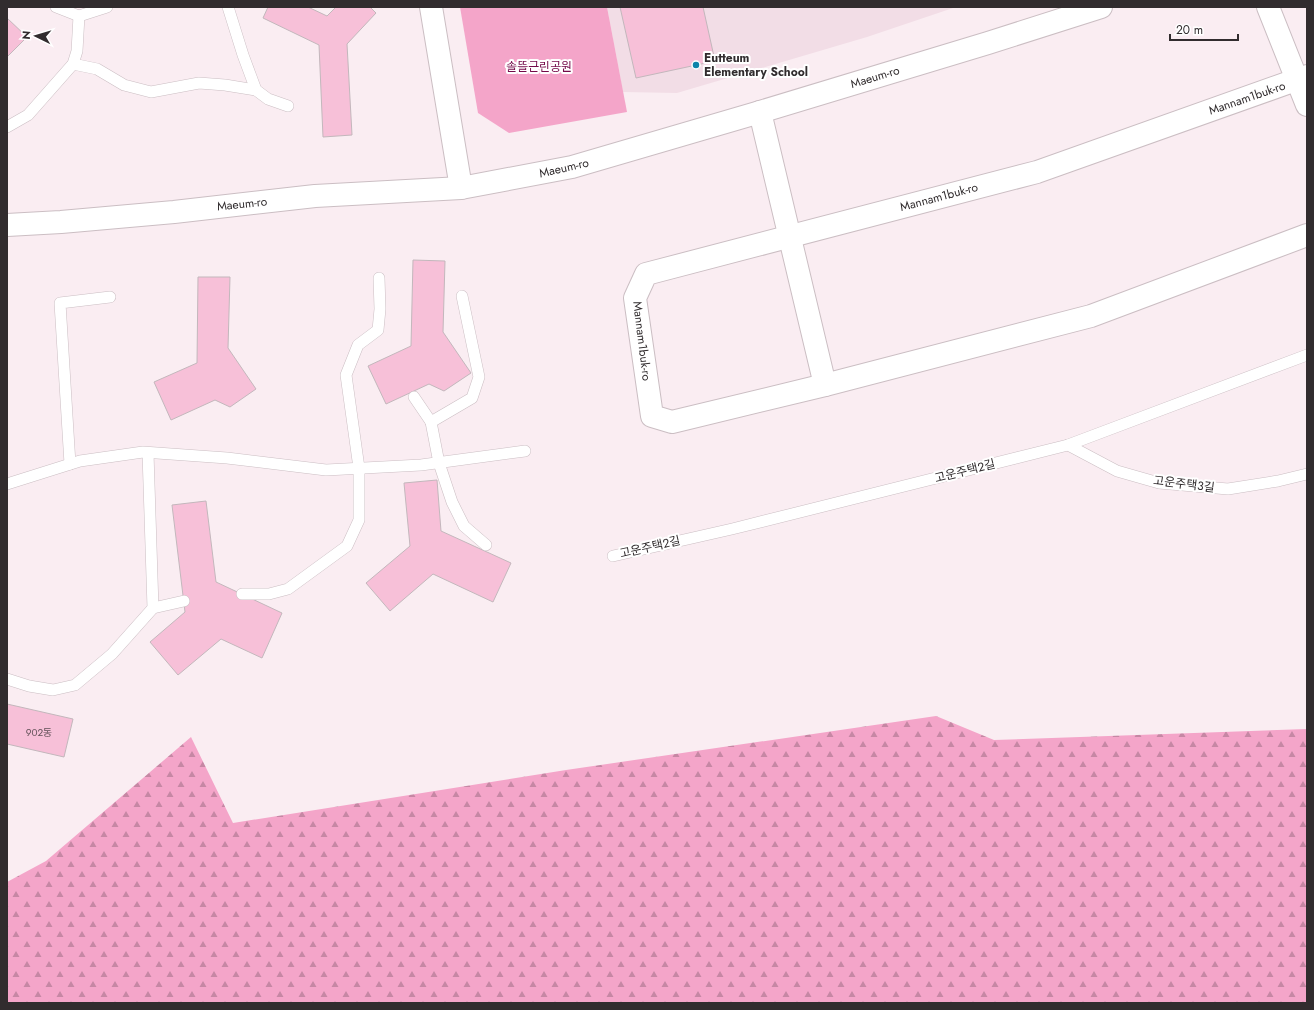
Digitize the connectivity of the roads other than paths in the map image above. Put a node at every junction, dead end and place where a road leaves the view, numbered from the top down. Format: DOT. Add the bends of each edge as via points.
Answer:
graph roads {
  1 [pos="56,7"];
  2 [pos="106,7"];
  3 [pos="228,7"];
  4 [pos="431,7"];
  5 [pos="1101,7"];
  6 [pos="1268,7"];
  7 [pos="79,16"];
  8 [pos="73,64"];
  9 [pos="1302,78"];
  10 [pos="256,90"];
  11 [pos="1307,105"];
  12 [pos="288,106"];
  13 [pos="760,112"];
  14 [pos="7,127"];
  15 [pos="461,188"];
  16 [pos="7,226"];
  17 [pos="1307,235"];
  18 [pos="789,236"];
  19 [pos="379,278"];
  20 [pos="462,296"];
  21 [pos="110,297"];
  22 [pos="1307,355"];
  23 [pos="825,385"];
  24 [pos="414,397"];
  25 [pos="431,422"];
  26 [pos="1068,445"];
  27 [pos="525,451"];
  28 [pos="148,453"];
  29 [pos="439,463"];
  30 [pos="70,464"];
  31 [pos="359,468"];
  32 [pos="1307,474"];
  33 [pos="7,484"];
  34 [pos="486,545"];
  35 [pos="613,556"];
  36 [pos="242,594"];
  37 [pos="184,601"];
  38 [pos="153,608"];
  39 [pos="7,679"];
  1 -- 7 [label="lane"];
  2 -- 7 [label="lane"];
  3 -- 10 [label="lane"];
  4 -- 15 [label="street"];
  5 -- 13 [label="street, Maeum-ro"];
  6 -- 9 [label="street"];
  7 -- 8 [label="lane" via="77,51"];
  8 -- 10 [label="lane" via="97,70 124,85 151,92 199,83"];
  8 -- 14 [label="lane" via="28,115"];
  9 -- 11 [label="street"];
  9 -- 18 [label="street, Mannam1buk-ro" via="1037,172"];
  10 -- 12 [label="lane" via="268,99"];
  13 -- 15 [label="street, Maeum-ro" via="572,167"];
  13 -- 18 [label="street"];
  15 -- 16 [label="street, Maeum-ro" via="315,196 174,212"];
  17 -- 23 [label="street, Mannam1buk-ro" via="1091,316"];
  18 -- 23 [label="street"];
  18 -- 23 [label="street, Mannam1buk-ro" via="646,274 635,298 652,416 672,422"];
  19 -- 31 [label="lane" via="378,330 358,345 346,375"];
  20 -- 25 [label="lane" via="479,377 472,398"];
  21 -- 30 [label="lane" via="60,304"];
  22 -- 26 [label="lane, 고운주택2길"];
  24 -- 25 [label="lane"];
  25 -- 29 [label="lane"];
  26 -- 32 [label="lane, 고운주택3길" via="1117,471 1159,483 1228,489"];
  26 -- 35 [label="lane, 고운주택2길"];
  27 -- 29 [label="lane"];
  28 -- 30 [label="lane"];
  28 -- 31 [label="lane" via="227,458 326,470"];
  28 -- 38 [label="lane"];
  29 -- 31 [label="lane"];
  29 -- 34 [label="lane" via="452,502 464,526"];
  30 -- 33 [label="lane"];
  31 -- 36 [label="lane" via="359,520 347,546 288,589 269,594"];
  37 -- 38 [label="lane"];
  38 -- 39 [label="lane" via="112,654 75,685 53,690"];
}
